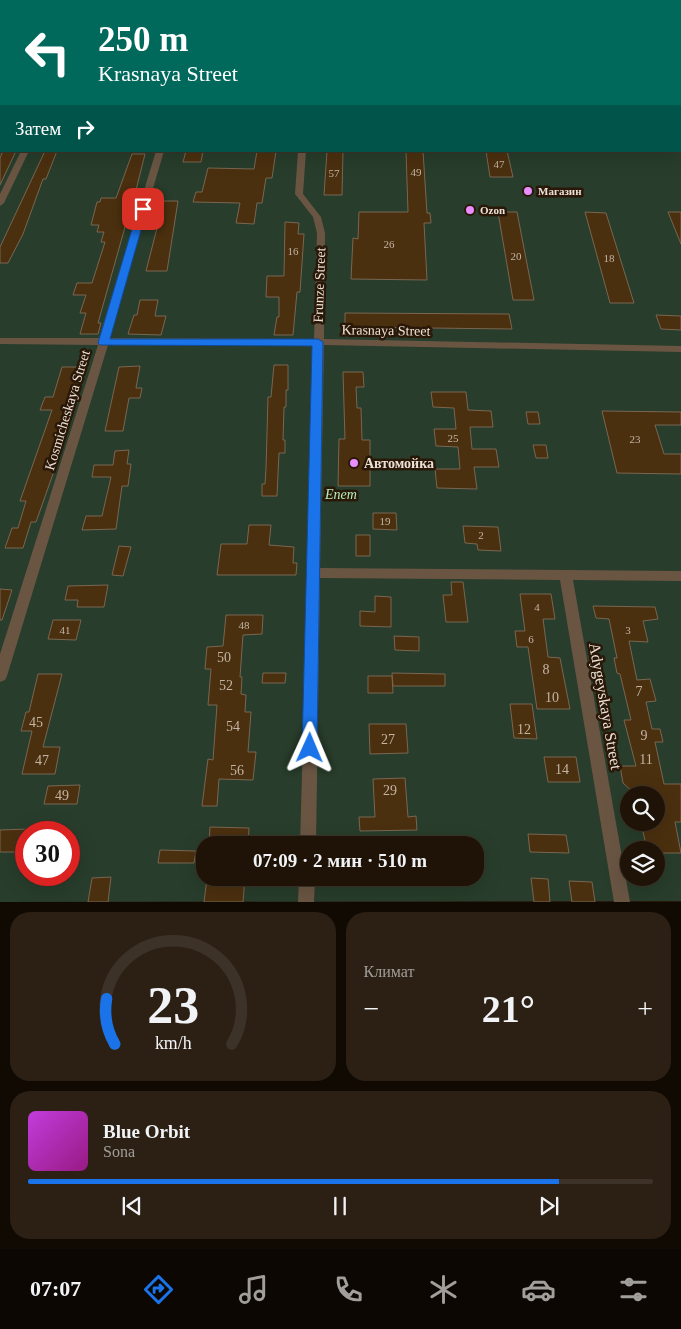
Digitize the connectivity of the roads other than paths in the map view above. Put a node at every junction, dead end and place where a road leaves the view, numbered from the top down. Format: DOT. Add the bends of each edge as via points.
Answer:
graph roads {
  1 [pos="25,152"];
  2 [pos="160,152"];
  3 [pos="302,152"];
  4 [pos="0,203"];
  5 [pos="0,341"];
  6 [pos="318,342"];
  7 [pos="104,343"];
  8 [pos="681,349"];
  9 [pos="314,573"];
  10 [pos="566,576"];
  11 [pos="681,576"];
  12 [pos="0,676"];
  13 [pos="308,836"];
  14 [pos="307,886"];
  15 [pos="306,902"];
  16 [pos="622,902"];
  1 -- 4 [label="street"];
  2 -- 7 [label="street, Kosmicheskaya Street"];
  3 -- 6 [label="street, Frunze Street" via="299,194 317,217 321,233"];
  5 -- 7 [label="street, Krasnaya Street"];
  6 -- 7 [label="street, Krasnaya Street"];
  6 -- 8 [label="street, Krasnaya Street"];
  6 -- 9 [label="street, Frunze Street"];
  7 -- 12 [label="street, Kosmicheskaya Street"];
  9 -- 10 [label="street"];
  9 -- 13 [label="street, Frunze Street"];
  10 -- 11 [label="street"];
  10 -- 16 [label="street, Adygeyskaya Street"];
  14 -- 15 [label="street"];
}
